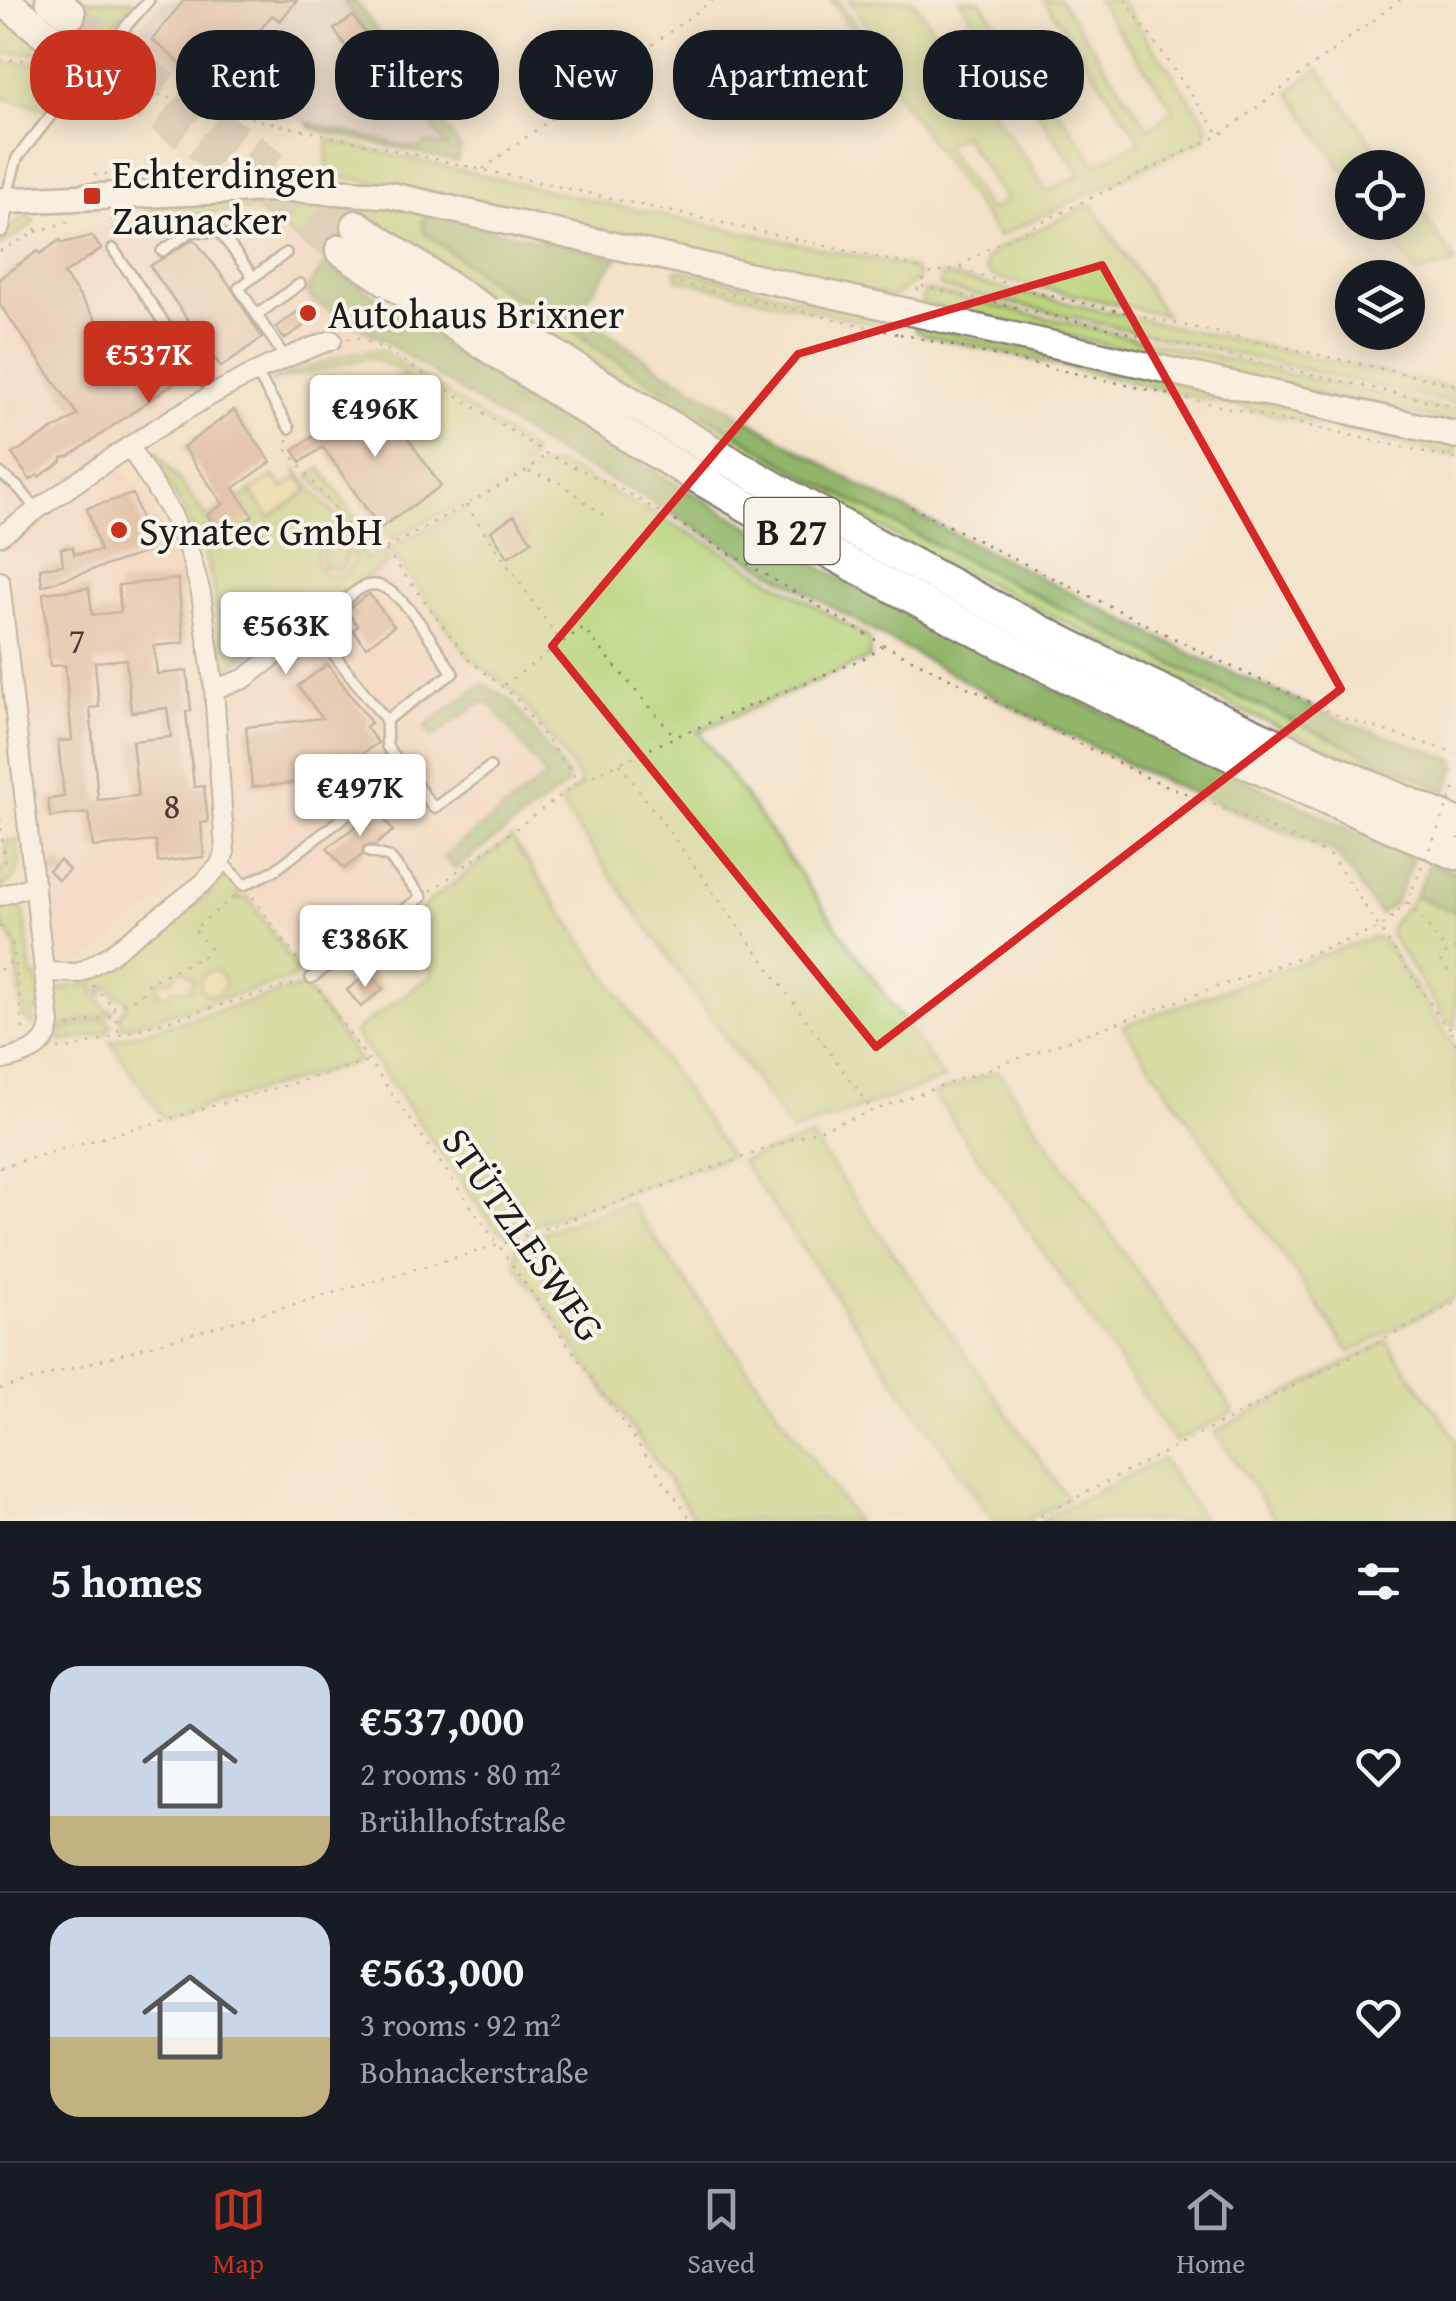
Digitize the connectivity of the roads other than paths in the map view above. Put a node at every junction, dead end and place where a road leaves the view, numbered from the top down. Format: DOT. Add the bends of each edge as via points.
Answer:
graph roads {
  1 [pos="3,0"];
  2 [pos="148,0"];
  3 [pos="58,18"];
  4 [pos="3,200"];
  5 [pos="0,228"];
  6 [pos="113,249"];
  7 [pos="162,251"];
  8 [pos="286,253"];
  9 [pos="253,277"];
  10 [pos="300,284"];
  11 [pos="258,314"];
  12 [pos="332,340"];
  13 [pos="286,358"];
  14 [pos="256,372"];
  15 [pos="214,395"];
  16 [pos="289,428"];
  17 [pos="1456,435"];
  18 [pos="129,446"];
  19 [pos="0,473"];
  20 [pos="36,509"];
  21 [pos="0,536"];
  22 [pos="0,581"];
  23 [pos="332,612"];
  24 [pos="312,627"];
  25 [pos="214,688"];
  26 [pos="386,720"];
  27 [pos="490,767"];
  28 [pos="357,808"];
  29 [pos="1456,824"];
  30 [pos="370,852"];
  31 [pos="1456,854"];
  32 [pos="222,860"];
  33 [pos="35,885"];
  34 [pos="0,896"];
  35 [pos="46,972"];
  36 [pos="311,978"];
  37 [pos="0,1061"];
  1 -- 3 [label="highway"];
  2 -- 4 [label="lane" via="17,158"];
  4 -- 5 [label="street"];
  4 -- 17 [label="main road" via="281,188 389,195 902,322"];
  6 -- 15 [label="lane"];
  7 -- 9 [label="lane" via="192,231 220,232"];
  8 -- 9 [label="lane"];
  9 -- 11 [label="lane" via="239,288"];
  10 -- 11 [label="lane"];
  11 -- 13 [label="lane"];
  12 -- 13 [label="street"];
  13 -- 14 [label="street"];
  14 -- 15 [label="street"];
  14 -- 16 [label="lane"];
  15 -- 18 [label="street"];
  18 -- 20 [label="street"];
  18 -- 25 [label="street" via="190,554"];
  19 -- 20 [label="lane"];
  20 -- 21 [label="street"];
  22 -- 33 [label="street"];
  23 -- 24 [label="street"];
  23 -- 26 [label="lane" via="366,586 386,588 453,673"];
  24 -- 25 [label="street" via="244,680"];
  24 -- 26 [label="lane"];
  25 -- 32 [label="street"];
  26 -- 27 [label="lane" via="387,748 434,808"];
  28 -- 32 [label="lane" via="275,870 244,885"];
  29 -- 31 [label="highway, B 27" via="1183,702 895,556 349,238 636,440 878,579 1163,724"];
  30 -- 36 [label="lane" via="389,857 422,897"];
  32 -- 35 [label="street" via="204,883 86,970"];
  33 -- 34 [label="street"];
  33 -- 35 [label="street"];
  35 -- 37 [label="street" via="38,1044"];
}
